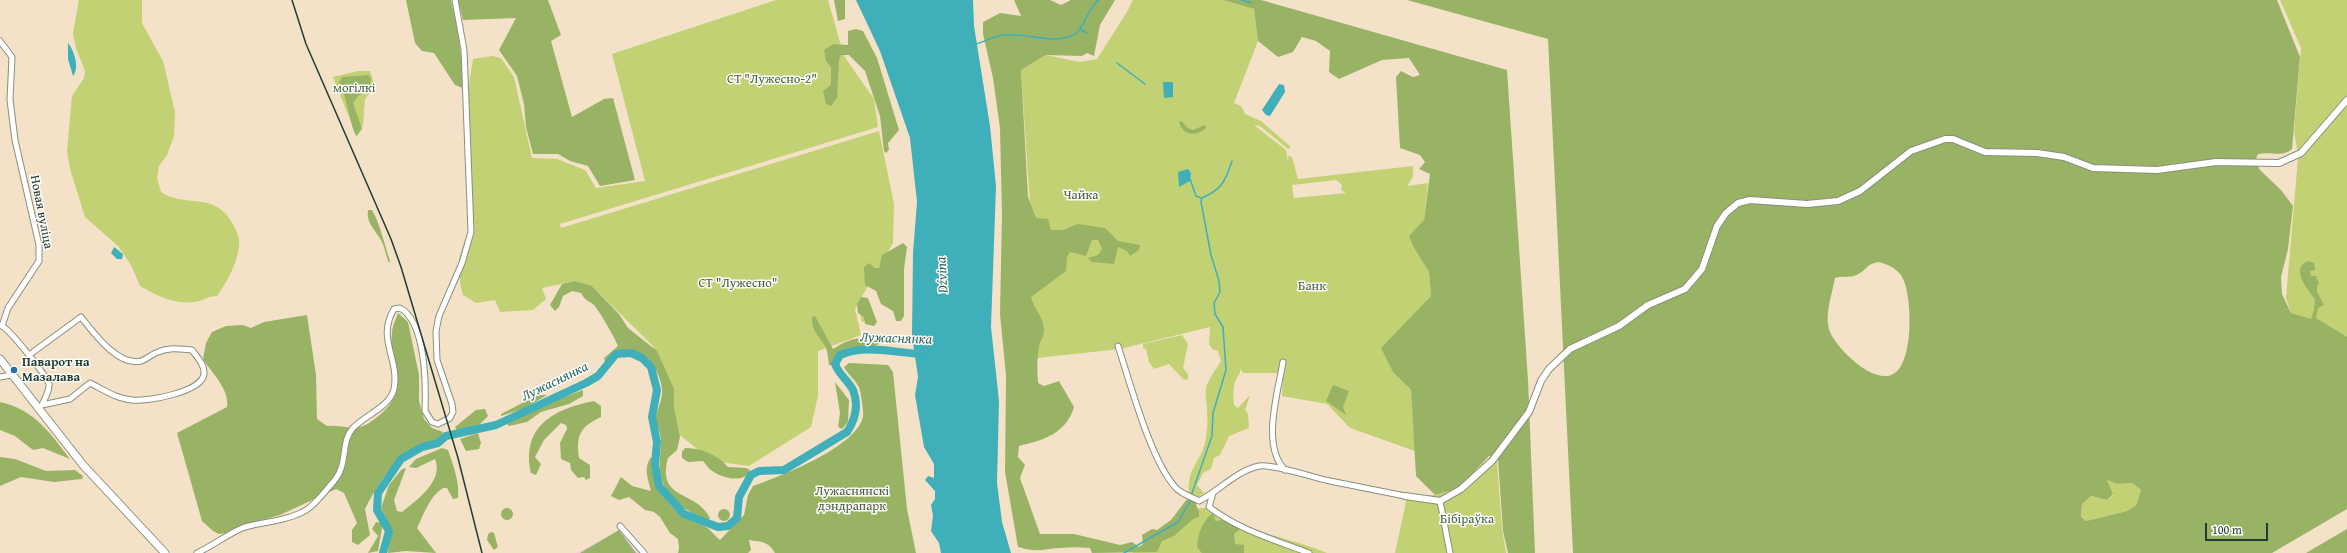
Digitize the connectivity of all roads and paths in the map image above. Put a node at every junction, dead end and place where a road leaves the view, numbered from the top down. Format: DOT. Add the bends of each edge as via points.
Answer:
graph roads {
  1 [pos="455,0"];
  2 [pos="0,41"];
  3 [pos="2347,100"];
  4 [pos="1,327"];
  5 [pos="1118,346"];
  6 [pos="29,355"];
  7 [pos="0,359"];
  8 [pos="1284,362"];
  9 [pos="11,375"];
  10 [pos="0,377"];
  11 [pos="40,407"];
  12 [pos="1285,470"];
  13 [pos="1213,493"];
  14 [pos="1404,496"];
  15 [pos="1199,500"];
  16 [pos="1440,502"];
  17 [pos="1210,507"];
  18 [pos="620,526"];
  19 [pos="165,553"];
  20 [pos="197,553"];
  21 [pos="644,553"];
  22 [pos="1309,553"];
  23 [pos="1450,553"];
  1 -- 20 [label="street" via="464,50 471,232 462,263 439,316 436,331 437,360 453,412 444,423 438,424 428,418 425,411 425,362 416,331 408,312 400,308 394,309 388,318 386,332 394,373 394,388 383,405 366,417 348,436 343,469 334,481 309,508 271,522 240,529"];
  2 -- 4 [label="street, Новая вуліца" via="12,57 10,100 15,140 39,244 40,261 8,308"];
  3 -- 16 [label="street" via="2301,153 2288,161 2274,164 2216,162 2157,170 2093,168 2064,157 2037,153 1985,152 1954,139 1945,139 1911,152 1860,191 1838,201 1807,204 1750,200 1738,203 1726,212 1717,226 1702,269 1685,289 1648,305 1619,326 1570,349 1549,369 1541,381 1529,412 1492,461 1461,489"];
  4 -- 6 [label="street, Новая вуліца" via="8,329"];
  5 -- 15 [label="street" via="1138,407 1166,473 1177,490"];
  6 -- 11 [label="street, Новая вуліца" via="49,384 49,390"];
  6 -- 11 [label="street" via="81,317 103,345 126,358 141,361 158,352 174,348 192,350 199,359 204,374 198,384 171,396 133,400 112,395 90,383 70,399"];
  7 -- 9 [label="main road"];
  8 -- 12 [label="street" via="1272,434 1278,463"];
  9 -- 10 [label="street"];
  9 -- 11 [label="main road"];
  11 -- 19 [label="main road" via="84,465"];
  12 -- 13 [label="street" via="1273,466 1259,466 1226,482"];
  12 -- 14 [label="street"];
  13 -- 15 [label="street"];
  13 -- 17 [label="street"];
  14 -- 16 [label="street"];
  15 -- 17 [label="street"];
  16 -- 23 [label="street"];
  17 -- 22 [label="street" via="1251,531"];
  18 -- 21 [label="street"];
}
